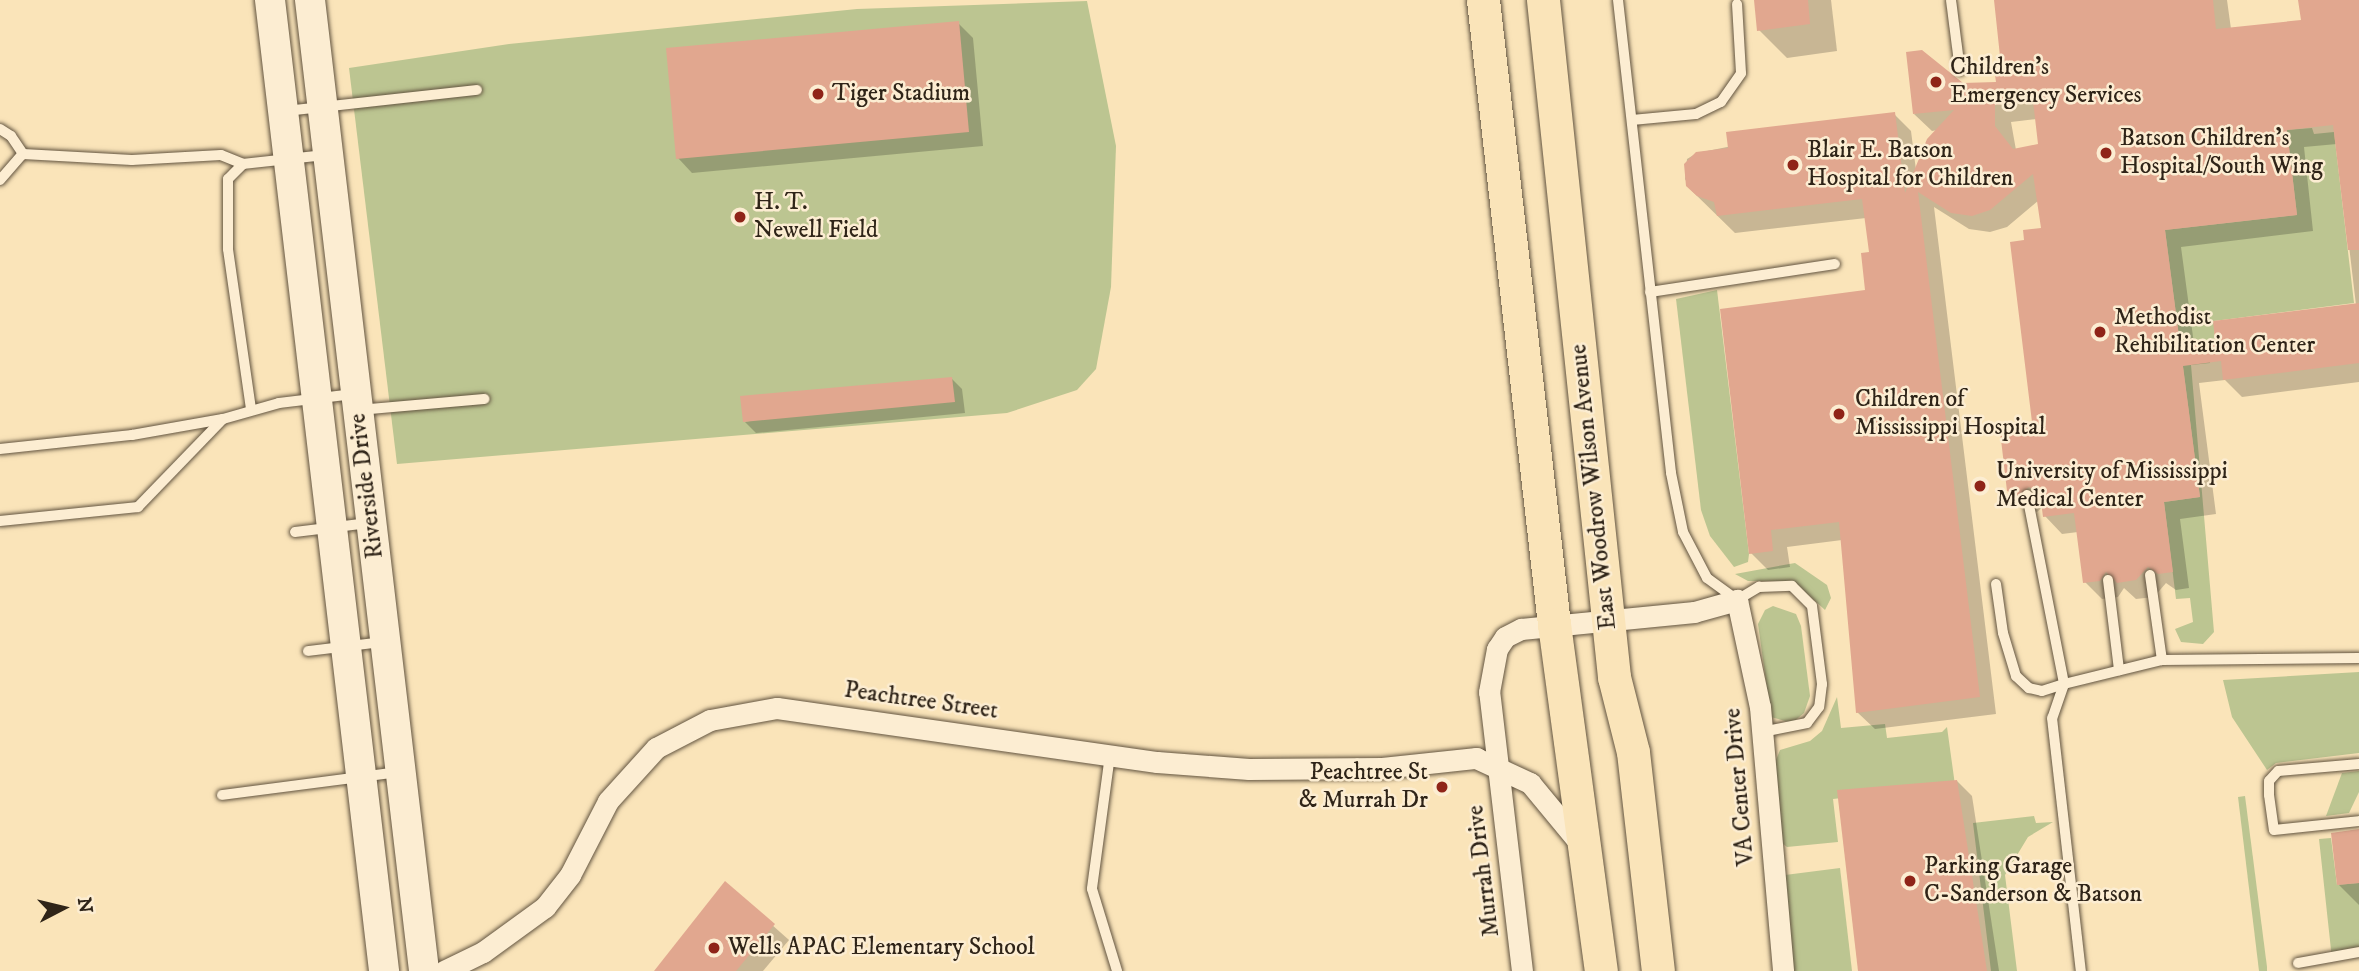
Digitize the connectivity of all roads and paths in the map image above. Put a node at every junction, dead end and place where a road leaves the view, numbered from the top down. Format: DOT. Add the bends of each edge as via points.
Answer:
graph roads {
  1 [pos="270,0"];
  2 [pos="310,0"];
  3 [pos="1483,0"];
  4 [pos="1543,0"];
  5 [pos="1618,0"];
  6 [pos="1951,0"];
  7 [pos="1737,4"];
  8 [pos="1960,71"];
  9 [pos="477,90"];
  10 [pos="322,107"];
  11 [pos="283,111"];
  12 [pos="1632,120"];
  13 [pos="0,129"];
  14 [pos="23,154"];
  15 [pos="328,155"];
  16 [pos="288,159"];
  17 [pos="243,164"];
  18 [pos="0,180"];
  19 [pos="1835,264"];
  20 [pos="1650,292"];
  21 [pos="316,398"];
  22 [pos="485,399"];
  23 [pos="357,402"];
  24 [pos="251,409"];
  25 [pos="223,419"];
  26 [pos="0,449"];
  27 [pos="2027,495"];
  28 [pos="0,521"];
  29 [pos="371,523"];
  30 [pos="331,527"];
  31 [pos="295,531"];
  32 [pos="2150,575"];
  33 [pos="2108,580"];
  34 [pos="1996,584"];
  35 [pos="1737,600"];
  36 [pos="1608,617"];
  37 [pos="1554,624"];
  38 [pos="385,641"];
  39 [pos="345,646"];
  40 [pos="308,651"];
  41 [pos="2359,658"];
  42 [pos="2162,660"];
  43 [pos="2119,670"];
  44 [pos="2064,684"];
  45 [pos="1762,732"];
  46 [pos="1110,755"];
  47 [pos="2359,764"];
  48 [pos="1498,766"];
  49 [pos="400,772"];
  50 [pos="361,776"];
  51 [pos="222,795"];
  52 [pos="2359,821"];
  53 [pos="1586,851"];
  54 [pos="2359,952"];
  55 [pos="2298,963"];
  56 [pos="384,971"];
  57 [pos="424,971"];
  58 [pos="444,971"];
  59 [pos="1117,971"];
  60 [pos="1522,971"];
  61 [pos="1601,971"];
  62 [pos="1658,971"];
  63 [pos="1783,971"];
  64 [pos="2081,971"];
  1 -- 11 [label="street, Riverside Drive"];
  2 -- 10 [label="street, Riverside Drive"];
  3 -- 37 [label="main road"];
  4 -- 36 [label="main road, East Woodrow Wilson Avenue"];
  5 -- 12 [label="lane"];
  6 -- 8 [label="lane"];
  7 -- 12 [label="lane" via="1741,73 1721,102 1696,114"];
  9 -- 10 [label="lane"];
  10 -- 11 [label="lane"];
  10 -- 15 [label="street, Riverside Drive"];
  11 -- 16 [label="street, Riverside Drive"];
  12 -- 20 [label="lane"];
  13 -- 14 [label="lane"];
  14 -- 17 [label="lane" via="132,160 221,155"];
  14 -- 18 [label="lane"];
  15 -- 16 [label="lane"];
  15 -- 23 [label="street, Riverside Drive"];
  16 -- 17 [label="lane"];
  16 -- 21 [label="street, Riverside Drive"];
  17 -- 24 [label="lane" via="228,179 225,215"];
  19 -- 20 [label="lane"];
  20 -- 35 [label="lane" via="1683,532 1707,578"];
  21 -- 23 [label="lane"];
  21 -- 24 [label="lane"];
  21 -- 30 [label="street, Riverside Drive"];
  22 -- 23 [label="lane"];
  23 -- 29 [label="street, Riverside Drive"];
  24 -- 25 [label="lane"];
  25 -- 26 [label="lane"];
  25 -- 28 [label="lane" via="138,507"];
  27 -- 44 [label="lane"];
  29 -- 30 [label="lane"];
  29 -- 38 [label="street, Riverside Drive"];
  30 -- 31 [label="lane"];
  30 -- 39 [label="street, Riverside Drive"];
  32 -- 42 [label="lane"];
  33 -- 43 [label="lane"];
  34 -- 44 [label="lane" via="2003,633 2016,676 2029,688 2042,691"];
  35 -- 36 [label="street" via="1694,612"];
  35 -- 45 [label="street, VA Center Drive"];
  35 -- 45 [label="lane" via="1759,587 1785,586 1804,595 1812,607 1822,684 1819,707 1807,723"];
  36 -- 37 [label="street"];
  36 -- 62 [label="main road, East Woodrow Wilson Avenue" via="1614,677 1633,751"];
  37 -- 48 [label="street" via="1521,629 1497,649 1489,692"];
  37 -- 53 [label="main road"];
  38 -- 39 [label="lane"];
  38 -- 49 [label="street, Riverside Drive"];
  39 -- 40 [label="lane"];
  39 -- 50 [label="street, Riverside Drive"];
  41 -- 42 [label="lane"];
  42 -- 43 [label="lane"];
  43 -- 44 [label="lane"];
  44 -- 64 [label="lane" via="2052,718"];
  45 -- 63 [label="street, VA Center Drive"];
  46 -- 48 [label="street, Peachtree Street" via="1249,769 1357,769 1476,758"];
  46 -- 58 [label="street, Peachtree Street" via="777,708 710,720 656,748 628,776 608,801 570,875 545,907 483,952"];
  46 -- 59 [label="lane" via="1093,889"];
  47 -- 52 [label="lane" via="2278,771 2269,781 2274,830"];
  48 -- 53 [label="street, Peachtree Street" via="1530,783"];
  48 -- 60 [label="street, Murrah Drive"];
  49 -- 50 [label="lane"];
  49 -- 57 [label="street, Riverside Drive"];
  50 -- 51 [label="lane"];
  50 -- 56 [label="street, Riverside Drive"];
  53 -- 61 [label="main road"];
  54 -- 55 [label="lane"];
}
